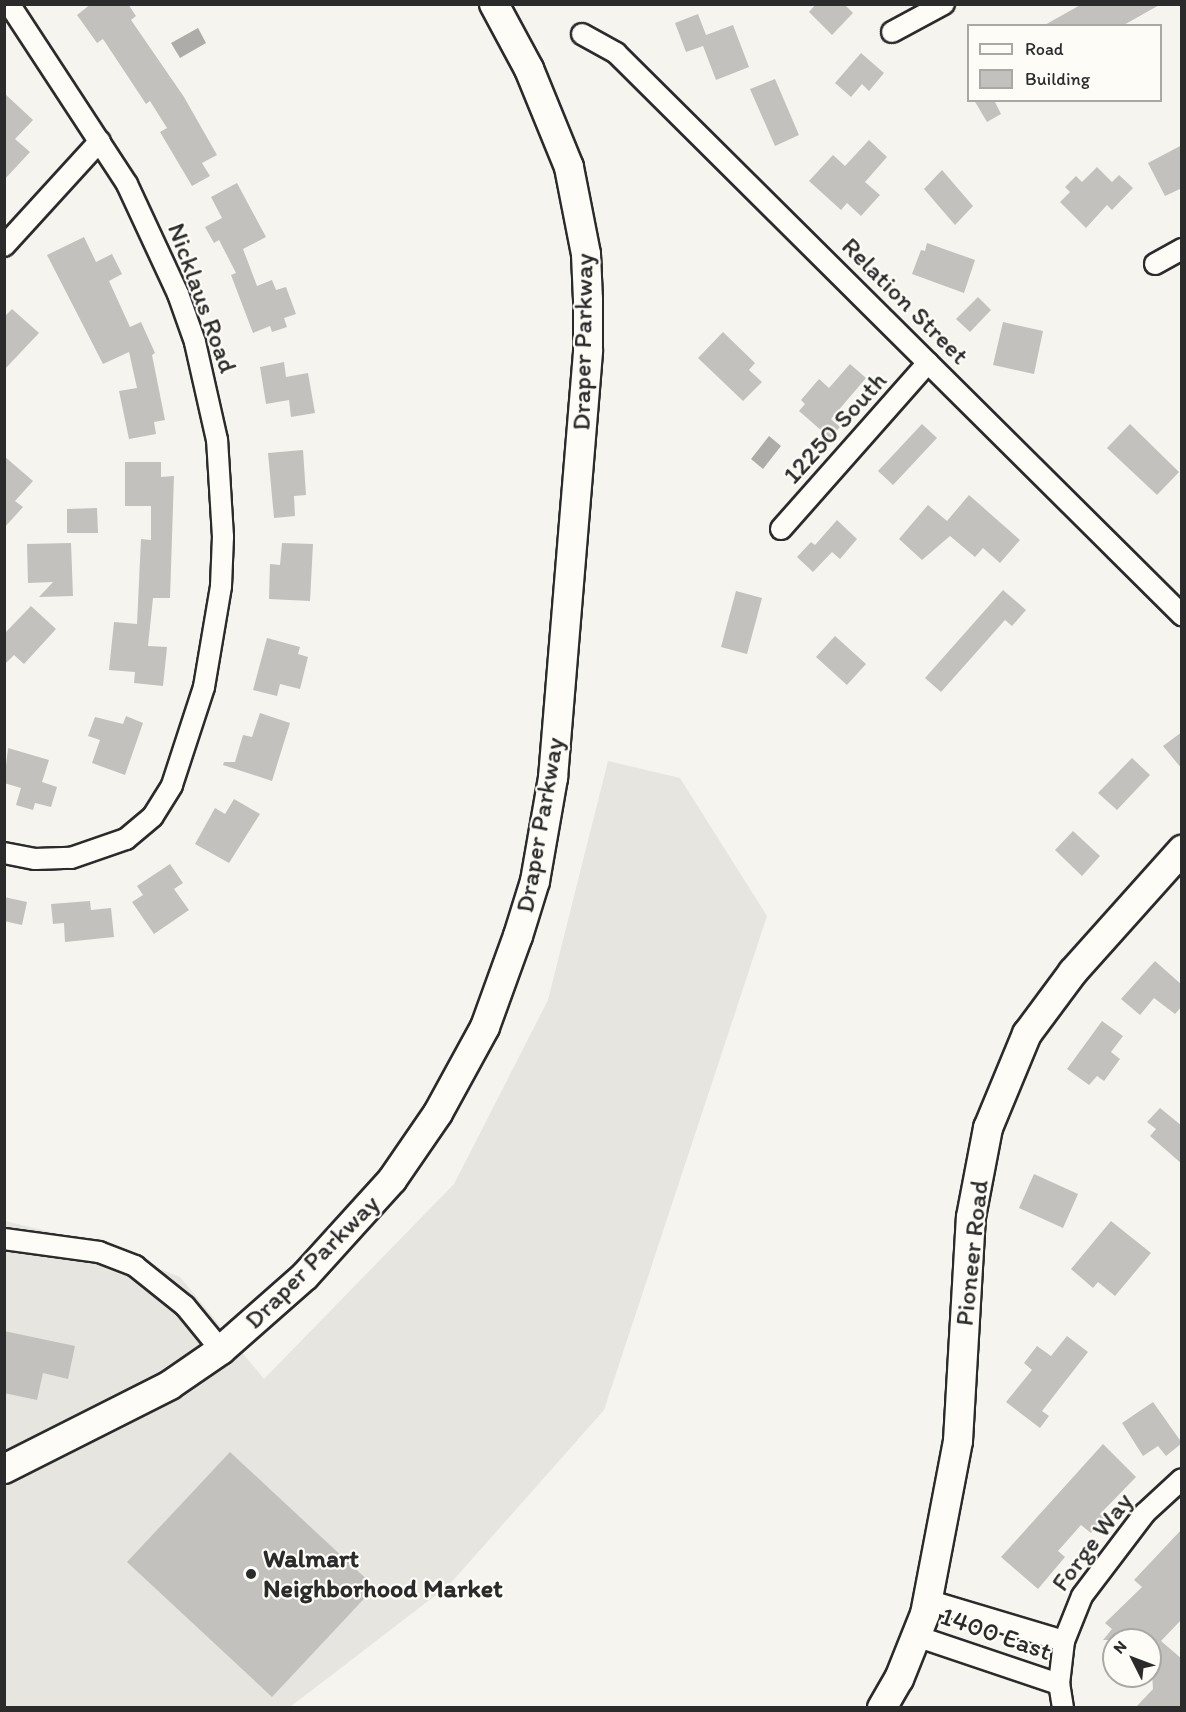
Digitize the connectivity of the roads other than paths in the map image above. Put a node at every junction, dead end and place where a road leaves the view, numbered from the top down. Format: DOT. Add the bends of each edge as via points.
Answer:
graph roads {
  1 [pos="9,4"];
  2 [pos="494,4"];
  3 [pos="944,4"];
  4 [pos="892,32"];
  5 [pos="582,34"];
  6 [pos="100,141"];
  7 [pos="4,246"];
  8 [pos="1182,249"];
  9 [pos="1155,264"];
  10 [pos="928,363"];
  11 [pos="781,529"];
  12 [pos="1182,615"];
  13 [pos="1182,850"];
  14 [pos="4,853"];
  15 [pos="4,1239"];
  16 [pos="221,1350"];
  17 [pos="4,1469"];
  18 [pos="1182,1479"];
  19 [pos="927,1600"];
  20 [pos="916,1636"];
  21 [pos="1064,1641"];
  22 [pos="1059,1684"];
  23 [pos="882,1707"];
  24 [pos="1064,1707"];
  1 -- 6 [label="street, Nicklaus Road"];
  2 -- 16 [label="main road, Draper Parkway" via="551,118 569,167 586,254 588,350 567,624 553,778 535,881 485,1027 438,1113 392,1180 347,1233 264,1316"];
  3 -- 4 [label="street"];
  5 -- 10 [label="street, Relation Street" via="616,53"];
  6 -- 7 [label="street"];
  6 -- 14 [label="street, Nicklaus Road" via="156,241 195,342 217,440 222,489 221,586 212,647 191,737 172,785 153,816 126,839 71,858 35,859"];
  8 -- 9 [label="street"];
  10 -- 11 [label="street, 12250 South"];
  10 -- 12 [label="street, Relation Street"];
  13 -- 19 [label="main road, Pioneer Road" via="1072,972 1027,1034 988,1128 971,1217 958,1440"];
  15 -- 16 [label="street" via="99,1252 135,1266 185,1306"];
  16 -- 17 [label="main road, Draper Parkway" via="123,1412"];
  18 -- 21 [label="street, Forge Way" via="1145,1513 1096,1575 1071,1617"];
  19 -- 20 [label="main road, Pioneer Road"];
  19 -- 21 [label="street, 1400 East"];
  20 -- 22 [label="street, 1400 East"];
  20 -- 23 [label="main road, Pioneer Road" via="899,1679"];
  21 -- 22 [label="street, Forge Way"];
  22 -- 24 [label="street, Forge Way"];
}
